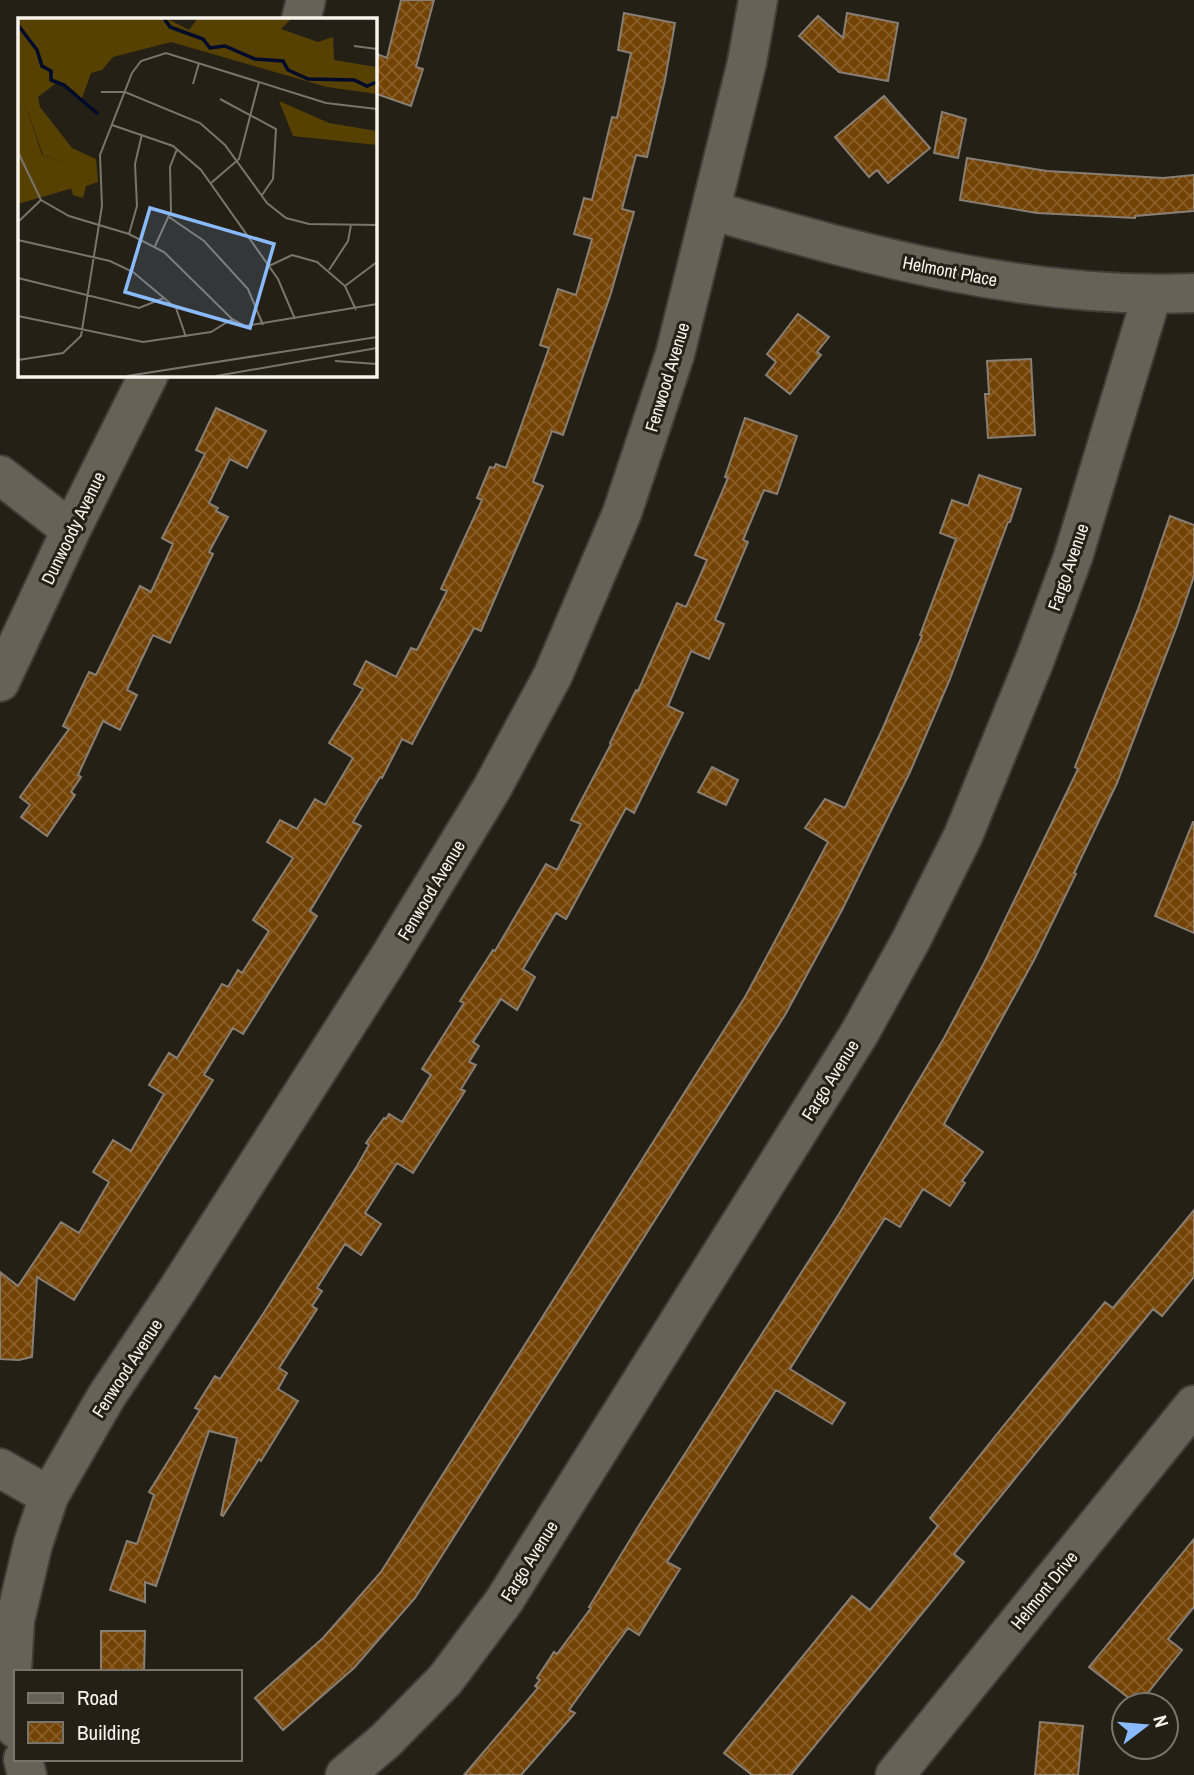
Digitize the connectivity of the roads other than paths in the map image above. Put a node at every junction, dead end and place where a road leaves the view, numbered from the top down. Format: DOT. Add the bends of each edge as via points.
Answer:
graph roads {
  1 [pos="306,0"];
  2 [pos="758,0"];
  3 [pos="301,18"];
  4 [pos="712,211"];
  5 [pos="1194,293"];
  6 [pos="1152,295"];
  7 [pos="148,376"];
  8 [pos="0,475"];
  9 [pos="71,530"];
  10 [pos="0,682"];
  11 [pos="1194,1405"];
  12 [pos="0,1468"];
  13 [pos="49,1496"];
  14 [pos="14,1721"];
  15 [pos="345,1775"];
  16 [pos="895,1775"];
  1 -- 3 [label="street"];
  2 -- 4 [label="street, Fenwood Avenue"];
  4 -- 6 [label="street, Helmont Place" via="952,274 1042,287"];
  4 -- 13 [label="street, Fenwood Avenue" via="650,433 622,513 553,675 491,790 387,961 106,1397"];
  5 -- 6 [label="street, Helmont Place"];
  6 -- 15 [label="street, Fargo Avenue" via="1073,557 1034,662 963,836 885,987 504,1601 444,1680"];
  7 -- 9 [label="street, Dunwoody Avenue"];
  8 -- 9 [label="street"];
  9 -- 10 [label="street, Dunwoody Avenue"];
  11 -- 16 [label="street, Helmont Drive"];
  12 -- 13 [label="street"];
  13 -- 14 [label="street, Fenwood Avenue" via="15,1620 10,1704"];
}
